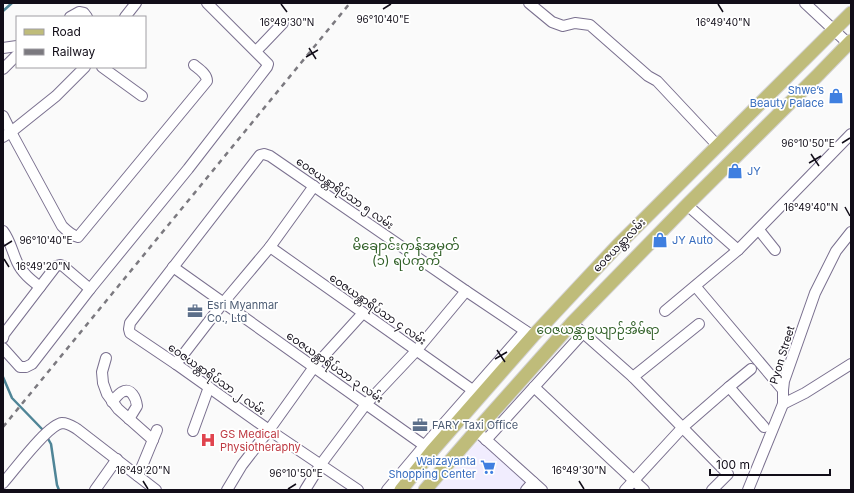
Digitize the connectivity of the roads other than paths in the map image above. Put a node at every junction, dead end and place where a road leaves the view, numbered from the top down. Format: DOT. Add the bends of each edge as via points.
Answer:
graph roads {
  1 [pos="74,3"];
  2 [pos="136,3"];
  3 [pos="207,3"];
  4 [pos="529,3"];
  5 [pos="805,3"];
  6 [pos="851,13"];
  7 [pos="86,15"];
  8 [pos="72,16"];
  9 [pos="126,16"];
  10 [pos="283,23"];
  11 [pos="834,30"];
  12 [pos="850,43"];
  13 [pos="16,46"];
  14 [pos="3,48"];
  15 [pos="256,51"];
  16 [pos="16,56"];
  17 [pos="194,65"];
  18 [pos="84,68"];
  19 [pos="103,68"];
  20 [pos="3,69"];
  21 [pos="142,96"];
  22 [pos="3,116"];
  23 [pos="7,134"];
  24 [pos="851,134"];
  25 [pos="718,146"];
  26 [pos="314,186"];
  27 [pos="687,205"];
  28 [pos="3,230"];
  29 [pos="759,230"];
  30 [pos="851,232"];
  31 [pos="619,244"];
  32 [pos="270,247"];
  33 [pos="738,250"];
  34 [pos="775,250"];
  35 [pos="634,259"];
  36 [pos="173,266"];
  37 [pos="40,287"];
  38 [pos="696,287"];
  39 [pos="90,289"];
  40 [pos="466,291"];
  41 [pos="223,303"];
  42 [pos="665,311"];
  43 [pos="363,313"];
  44 [pos="572,323"];
  45 [pos="699,324"];
  46 [pos="583,333"];
  47 [pos="529,334"];
  48 [pos="3,338"];
  49 [pos="3,348"];
  50 [pos="416,351"];
  51 [pos="106,358"];
  52 [pos="176,364"];
  53 [pos="851,364"];
  54 [pos="314,367"];
  55 [pos="751,368"];
  56 [pos="633,377"];
  57 [pos="209,387"];
  58 [pos="534,387"];
  59 [pos="729,387"];
  60 [pos="783,390"];
  61 [pos="477,393"];
  62 [pos="112,402"];
  63 [pos="366,404"];
  64 [pos="782,404"];
  65 [pos="129,419"];
  66 [pos="683,427"];
  67 [pos="764,427"];
  68 [pos="157,430"];
  69 [pos="269,430"];
  70 [pos="192,431"];
  71 [pos="476,431"];
  72 [pos="153,440"];
  73 [pos="486,440"];
  74 [pos="428,448"];
  75 [pos="116,460"];
  76 [pos="321,464"];
  77 [pos="138,476"];
  78 [pos="634,480"];
  79 [pos="533,482"];
  80 [pos="3,484"];
  81 [pos="429,489"];
  82 [pos="95,490"];
  83 [pos="156,490"];
  84 [pos="227,490"];
  85 [pos="305,490"];
  86 [pos="358,490"];
  87 [pos="387,490"];
  88 [pos="401,490"];
  89 [pos="526,490"];
  90 [pos="542,490"];
  91 [pos="625,490"];
  92 [pos="644,490"];
  93 [pos="712,490"];
  94 [pos="748,490"];
  1 -- 7 [label="street"];
  2 -- 9 [label="street"];
  3 -- 15 [label="street"];
  4 -- 25 [label="street" via="552,22 563,26 575,23 590,25 657,81"];
  5 -- 11 [label="street"];
  6 -- 11 [label="main road, ဝေဇယန္တာလမ်း"];
  7 -- 8 [label="street" via="79,12"];
  10 -- 15 [label="street"];
  11 -- 12 [label="street"];
  11 -- 25 [label="main road, ဝေဇယန္တာလမ်း"];
  12 -- 27 [label="main road, ဝေဇယန္တာလမ်း"];
  13 -- 14 [label="street"];
  15 -- 39 [label="street" via="268,64 267,67"];
  16 -- 20 [label="street"];
  17 -- 23 [label="street" via="203,72 207,81 78,237 62,226"];
  18 -- 23 [label="street" via="56,96"];
  19 -- 21 [label="street"];
  22 -- 23 [label="street"];
  24 -- 29 [label="street"];
  25 -- 31 [label="main road, ဝေဇယန္တာလမ်း"];
  26 -- 32 [label="street"];
  26 -- 36 [label="street, ဝေဇယန္တာရိပ်သာ ၅ လမ်း" via="270,156 260,156"];
  26 -- 40 [label="street, ဝေဇယန္တာရိပ်သာ ၅ လမ်း"];
  27 -- 33 [label="street"];
  27 -- 35 [label="main road, ဝေဇယန္တာလမ်း"];
  28 -- 37 [label="street" via="25,274"];
  29 -- 33 [label="street"];
  29 -- 34 [label="street"];
  30 -- 60 [label="street, Pyon Street" via="836,251 815,293"];
  31 -- 35 [label="main road"];
  31 -- 47 [label="main road, ဝေဇယန္တာလမ်း"];
  32 -- 41 [label="street"];
  32 -- 43 [label="street, ဝေဇယန္တာရိပ်သာ ၄ လမ်း"];
  33 -- 38 [label="street"];
  35 -- 44 [label="main road, ဝေဇယန္တာလမ်း"];
  36 -- 41 [label="street, ဝေဇယန္တာရိပ်သာ ၃ လမ်း"];
  36 -- 52 [label="street, ဝေဇယန္တာရိပ်သာ ၂ လမ်း" via="128,329 130,333"];
  37 -- 39 [label="street" via="56,266 60,265"];
  37 -- 48 [label="street"];
  38 -- 42 [label="street"];
  38 -- 60 [label="street"];
  39 -- 49 [label="street" via="32,364 20,367"];
  40 -- 47 [label="street, ဝေဇယန္တာရိပ်သာ ၅ လမ်း"];
  40 -- 50 [label="street"];
  41 -- 52 [label="street"];
  41 -- 54 [label="street, ဝေဇယန္တာရိပ်သာ ၃ လမ်း"];
  43 -- 50 [label="street, ဝေဇယန္တာရိပ်သာ ၄ လမ်း"];
  43 -- 54 [label="street"];
  44 -- 46 [label="street"];
  44 -- 71 [label="main road, ဝေဇယန္တာလမ်း"];
  45 -- 56 [label="street"];
  46 -- 56 [label="street"];
  46 -- 58 [label="street"];
  47 -- 61 [label="main road, ဝေဇယန္တာလမ်း"];
  50 -- 61 [label="street, ဝေဇယန္တာရိပ်သာ ၄ လမ်း"];
  50 -- 63 [label="street"];
  51 -- 62 [label="street" via="102,372 107,394"];
  52 -- 57 [label="street, ဝေဇယန္တာရိပ်သာ ၂ လမ်း"];
  53 -- 64 [label="street" via="805,393"];
  54 -- 63 [label="street, ဝေဇယန္တာရိပ်သာ ၃ လမ်း"];
  54 -- 69 [label="street"];
  55 -- 59 [label="street"];
  56 -- 66 [label="street"];
  57 -- 69 [label="street, ဝေဇယန္တာရိပ်သာ ၂ လမ်း"];
  57 -- 70 [label="street"];
  58 -- 73 [label="street"];
  58 -- 78 [label="street"];
  59 -- 66 [label="street"];
  59 -- 67 [label="street"];
  60 -- 64 [label="street, Pyon Street"];
  61 -- 74 [label="main road, ဝေဇယန္တာလမ်း"];
  62 -- 65 [label="street"];
  62 -- 65 [label="street" via="121,392 131,392 135,396 137,406"];
  63 -- 74 [label="street, ဝေဇယန္တာရိပ်သာ ၃ လမ်း"];
  63 -- 76 [label="street"];
  64 -- 94 [label="street, Pyon Street"];
  65 -- 72 [label="street"];
  66 -- 78 [label="street"];
  66 -- 93 [label="street" via="728,474"];
  68 -- 72 [label="street"];
  69 -- 76 [label="street, ဝေဇယန္တာရိပ်သာ ၂ လမ်း"];
  69 -- 84 [label="street" via="242,465"];
  71 -- 73 [label="street"];
  71 -- 81 [label="main road, ဝေဇယန္တာလမ်း"];
  72 -- 77 [label="street"];
  73 -- 79 [label="street"];
  74 -- 87 [label="street"];
  74 -- 88 [label="main road, ဝေဇယန္တာလမ်း"];
  75 -- 77 [label="street"];
  75 -- 80 [label="street" via="77,428 68,423 60,423 38,442"];
  75 -- 82 [label="street"];
  76 -- 85 [label="street"];
  76 -- 86 [label="street, ဝေဇယန္တာရိပ်သာ ၂ လမ်း"];
  77 -- 83 [label="street"];
  78 -- 91 [label="street"];
  78 -- 92 [label="street"];
  79 -- 89 [label="street"];
  79 -- 90 [label="street"];
}
